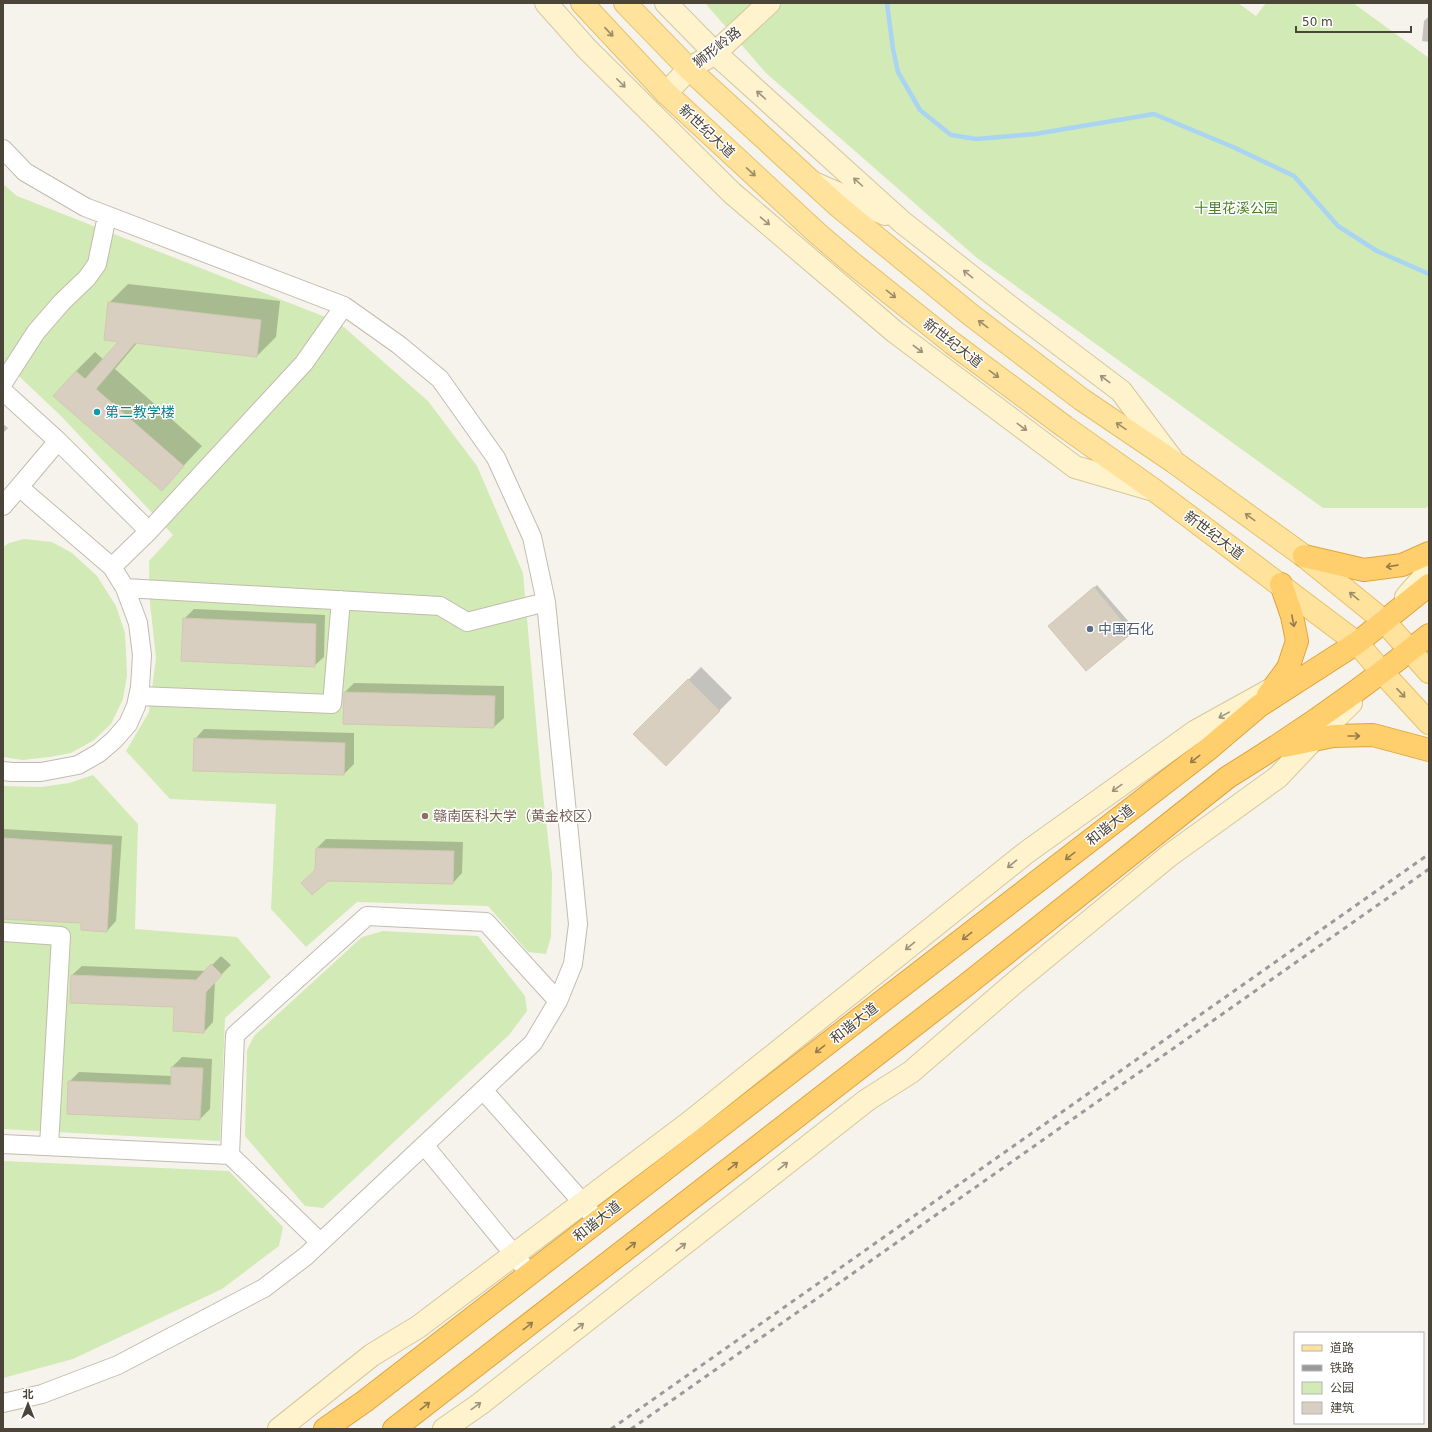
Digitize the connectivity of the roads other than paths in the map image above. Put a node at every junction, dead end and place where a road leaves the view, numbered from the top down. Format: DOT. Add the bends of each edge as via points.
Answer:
graph roads {
  1 [pos="546,3"];
  2 [pos="582,3"];
  3 [pos="625,3"];
  4 [pos="666,3"];
  5 [pos="769,3"];
  6 [pos="715,53"];
  7 [pos="689,69"];
  8 [pos="666,93"];
  9 [pos="3,149"];
  10 [pos="811,182"];
  11 [pos="107,216"];
  12 [pos="902,222"];
  13 [pos="852,263"];
  14 [pos="344,306"];
  15 [pos="895,332"];
  16 [pos="3,384"];
  17 [pos="3,390"];
  18 [pos="58,441"];
  19 [pos="1174,462"];
  20 [pos="19,487"];
  21 [pos="1154,490"];
  22 [pos="3,506"];
  23 [pos="149,531"];
  24 [pos="1429,553"];
  25 [pos="1304,556"];
  26 [pos="112,567"];
  27 [pos="1429,571"];
  28 [pos="1281,584"];
  29 [pos="1429,585"];
  30 [pos="125,588"];
  31 [pos="341,600"];
  32 [pos="546,602"];
  33 [pos="1384,621"];
  34 [pos="1429,637"];
  35 [pos="1357,643"];
  36 [pos="1411,650"];
  37 [pos="1382,672"];
  38 [pos="1429,672"];
  39 [pos="1272,689"];
  40 [pos="139,696"];
  41 [pos="1259,706"];
  42 [pos="1429,723"];
  43 [pos="1313,740"];
  44 [pos="1275,748"];
  45 [pos="1429,750"];
  46 [pos="3,771"];
  47 [pos="3,932"];
  48 [pos="558,1001"];
  49 [pos="483,1090"];
  50 [pos="3,1144"];
  51 [pos="424,1145"];
  52 [pos="49,1146"];
  53 [pos="230,1155"];
  54 [pos="583,1202"];
  55 [pos="597,1222"];
  56 [pos="320,1242"];
  57 [pos="514,1254"];
  58 [pos="530,1274"];
  59 [pos="3,1403"];
  60 [pos="279,1429"];
  61 [pos="325,1429"];
  62 [pos="394,1429"];
  63 [pos="444,1429"];
  1 -- 15 [label="street, one-way" via="587,49 732,193"];
  2 -- 8 [label="main road, 新世纪大道, one-way"];
  3 -- 7 [label="main road"];
  4 -- 6 [label="street"];
  5 -- 6 [label="street, 狮形岭路"];
  6 -- 7 [label="street, 狮形岭路"];
  12 -- 6 [label="street, one-way"];
  7 -- 8 [label="street, 狮形岭路"];
  7 -- 10 [label="main road"];
  8 -- 13 [label="main road, 新世纪大道, one-way" via="817,234"];
  9 -- 11 [label="street" via="25,172 85,207"];
  10 -- 12 [label="street"];
  19 -- 10 [label="main road, one-way" via="1081,399 971,315"];
  11 -- 14 [label="street"];
  11 -- 16 [label="street" via="97,264 36,332"];
  19 -- 12 [label="street, one-way" via="1121,391"];
  13 -- 15 [label="street"];
  13 -- 21 [label="main road, 新世纪大道, one-way" via="964,352"];
  14 -- 23 [label="street" via="304,363"];
  14 -- 32 [label="street" via="399,345 440,379 496,458 532,538"];
  15 -- 21 [label="street, one-way" via="1075,467"];
  17 -- 18 [label="street"];
  18 -- 20 [label="street"];
  18 -- 23 [label="street"];
  25 -- 19 [label="main road, one-way"];
  20 -- 22 [label="street"];
  20 -- 26 [label="street"];
  21 -- 28 [label="main road, 新世纪大道"];
  23 -- 26 [label="street"];
  24 -- 25 [label="highway, one-way" via="1402,565 1364,570"];
  33 -- 25 [label="main road, one-way"];
  26 -- 30 [label="street"];
  27 -- 33 [label="street"];
  28 -- 35 [label="main road, 新世纪大道"];
  28 -- 39 [label="highway, one-way" via="1297,641 1288,668"];
  29 -- 33 [label="highway, 和谐大道"];
  30 -- 31 [label="street"];
  30 -- 40 [label="street" via="138,623 142,655"];
  31 -- 32 [label="street" via="440,606 467,622"];
  31 -- 40 [label="street" via="332,704"];
  32 -- 48 [label="street" via="578,924 573,964"];
  33 -- 35 [label="highway, 和谐大道"];
  33 -- 36 [label="main road"];
  34 -- 36 [label="highway"];
  35 -- 37 [label="main road, 新世纪大道"];
  35 -- 39 [label="street"];
  35 -- 41 [label="highway, 和谐大道"];
  36 -- 37 [label="highway"];
  36 -- 38 [label="main road"];
  37 -- 42 [label="main road, 新世纪大道, one-way"];
  37 -- 43 [label="street"];
  37 -- 44 [label="highway"];
  39 -- 41 [label="highway"];
  39 -- 54 [label="street, one-way" via="1196,730 1027,852 690,1122"];
  40 -- 46 [label="street" via="128,724 114,740 99,753 78,765 41,772"];
  41 -- 55 [label="highway, 和谐大道, one-way" via="1206,751"];
  43 -- 44 [label="highway"];
  43 -- 45 [label="highway, one-way" via="1333,736 1373,735"];
  63 -- 43 [label="street, one-way" via="480,1404 867,1100 911,1072 1170,855 1278,777"];
  62 -- 44 [label="highway, one-way" via="959,991 1228,777"];
  47 -- 52 [label="street" via="61,936"];
  48 -- 49 [label="street" via="533,1043"];
  48 -- 53 [label="street" via="486,922 367,916 235,1035"];
  49 -- 51 [label="street"];
  49 -- 54 [label="street"];
  50 -- 52 [label="street"];
  51 -- 56 [label="street"];
  51 -- 57 [label="street"];
  52 -- 53 [label="street"];
  53 -- 56 [label="street"];
  54 -- 55 [label="street"];
  54 -- 57 [label="street"];
  55 -- 58 [label="highway, 和谐大道"];
  56 -- 59 [label="street" via="264,1288 118,1365 42,1394"];
  57 -- 58 [label="street"];
  57 -- 60 [label="street" via="418,1327 372,1355"];
  58 -- 61 [label="highway, 和谐大道"];
}
